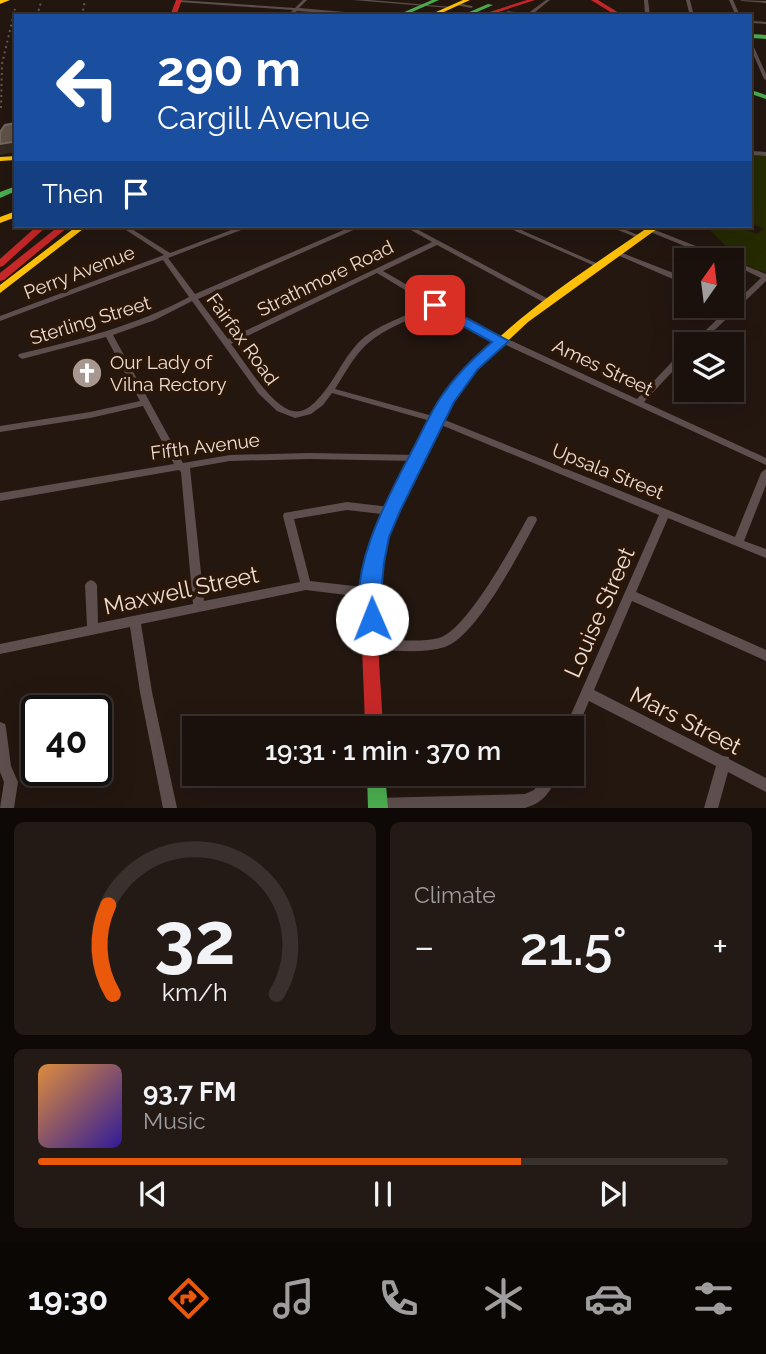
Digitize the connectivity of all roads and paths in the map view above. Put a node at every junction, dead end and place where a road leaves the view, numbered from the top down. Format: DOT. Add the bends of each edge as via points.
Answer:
graph roads {
  1 [pos="7,0"];
  2 [pos="179,0"];
  3 [pos="305,0"];
  4 [pos="355,0"];
  5 [pos="499,0"];
  6 [pos="516,0"];
  7 [pos="532,0"];
  8 [pos="548,0"];
  9 [pos="594,0"];
  10 [pos="742,0"];
  11 [pos="0,2"];
  12 [pos="766,2"];
  13 [pos="431,4"];
  14 [pos="507,6"];
  15 [pos="296,9"];
  16 [pos="467,9"];
  17 [pos="291,14"];
  18 [pos="362,14"];
  19 [pos="404,14"];
  20 [pos="523,14"];
  21 [pos="530,14"];
  22 [pos="617,14"];
  23 [pos="752,47"];
  24 [pos="766,79"];
  25 [pos="28,228"];
  26 [pos="40,228"];
  27 [pos="62,228"];
  28 [pos="79,228"];
  29 [pos="127,228"];
  30 [pos="242,228"];
  31 [pos="353,228"];
  32 [pos="411,228"];
  33 [pos="512,228"];
  34 [pos="626,228"];
  35 [pos="649,231"];
  36 [pos="437,242"];
  37 [pos="693,248"];
  38 [pos="617,253"];
  39 [pos="0,254"];
  40 [pos="167,256"];
  41 [pos="0,264"];
  42 [pos="599,266"];
  43 [pos="744,268"];
  44 [pos="378,271"];
  45 [pos="674,276"];
  46 [pos="766,277"];
  47 [pos="0,278"];
  48 [pos="0,290"];
  49 [pos="193,298"];
  50 [pos="548,301"];
  51 [pos="435,305"];
  52 [pos="0,319"];
  53 [pos="708,332"];
  54 [pos="109,335"];
  55 [pos="502,341"];
  56 [pos="227,343"];
  57 [pos="22,356"];
  58 [pos="674,365"];
  59 [pos="330,390"];
  60 [pos="145,403"];
  61 [pos="638,403"];
  62 [pos="437,420"];
  63 [pos="0,429"];
  64 [pos="416,458"];
  65 [pos="766,462"];
  66 [pos="180,466"];
  67 [pos="766,474"];
  68 [pos="0,498"];
  69 [pos="390,511"];
  70 [pos="665,513"];
  71 [pos="532,520"];
  72 [pos="738,543"];
  73 [pos="766,554"];
  74 [pos="91,585"];
  75 [pos="306,585"];
  76 [pos="371,593"];
  77 [pos="630,595"];
  78 [pos="199,607"];
  79 [pos="135,621"];
  80 [pos="93,629"];
  81 [pos="374,645"];
  82 [pos="0,649"];
  83 [pos="766,656"];
  84 [pos="587,693"];
  85 [pos="374,716"];
  86 [pos="576,716"];
  87 [pos="0,728"];
  88 [pos="724,762"];
  89 [pos="766,785"];
  90 [pos="377,786"];
  91 [pos="545,786"];
  92 [pos="529,805"];
  93 [pos="378,806"];
  94 [pos="7,808"];
  95 [pos="170,808"];
  96 [pos="711,808"];
  1 -- 11 [label="main road"];
  2 -- 15 [label="street"];
  3 -- 15 [label="street"];
  4 -- 13 [label="street"];
  5 -- 16 [label="main road"];
  6 -- 16 [label="main road"];
  7 -- 16 [label="main road"];
  8 -- 21 [label="street"];
  9 -- 22 [label="main road"];
  10 -- 12 [label="street"];
  13 -- 16 [label="main road"];
  13 -- 19 [label="main road"];
  14 -- 16 [label="main road"];
  14 -- 20 [label="street"];
  15 -- 17 [label="street"];
  15 -- 18 [label="street"];
  23 -- 24 [label="street"];
  25 -- 39 [label="main road"];
  26 -- 41 [label="main road"];
  27 -- 47 [label="main road"];
  28 -- 48 [label="main road"];
  29 -- 40 [label="street"];
  30 -- 40 [label="street, Perry Avenue"];
  31 -- 49 [label="street, Sterling Street"];
  32 -- 36 [label="street"];
  33 -- 42 [label="street"];
  34 -- 35 [label="street"];
  35 -- 37 [label="street"];
  35 -- 38 [label="main road"];
  36 -- 44 [label="street, Strathmore Road"];
  36 -- 50 [label="street"];
  38 -- 42 [label="main road"];
  38 -- 45 [label="street"];
  40 -- 49 [label="street, Fairfax Road"];
  40 -- 52 [label="street, Perry Avenue"];
  42 -- 50 [label="main road"];
  43 -- 46 [label="street"];
  44 -- 51 [label="street, Ames Street"];
  44 -- 56 [label="street, Strathmore Road"];
  46 -- 53 [label="street"];
  49 -- 54 [label="street, Sterling Street"];
  49 -- 56 [label="street, Fairfax Road"];
  50 -- 55 [label="main road"];
  51 -- 55 [label="street, Ames Street"];
  51 -- 59 [label="street, Fairfax Road" via="367,340"];
  54 -- 57 [label="street, Sterling Street"];
  54 -- 60 [label="street"];
  55 -- 61 [label="street, Ames Street"];
  55 -- 62 [label="main road" via="458,384"];
  56 -- 59 [label="street, Fairfax Road" via="262,392 283,412 318,407"];
  58 -- 61 [label="street"];
  59 -- 62 [label="street, Upsala Street"];
  60 -- 63 [label="street"];
  60 -- 66 [label="street"];
  61 -- 65 [label="street, Ames Street"];
  62 -- 64 [label="main road"];
  62 -- 70 [label="street, Upsala Street"];
  64 -- 66 [label="street, Fifth Avenue" via="258,456"];
  64 -- 69 [label="main road"];
  66 -- 68 [label="street, Fifth Avenue"];
  66 -- 78 [label="street" via="188,480"];
  67 -- 72 [label="street"];
  69 -- 75 [label="street" via="346,506 288,516"];
  69 -- 76 [label="main road" via="380,537"];
  70 -- 72 [label="street, Upsala Street"];
  70 -- 77 [label="street, Louise Street"];
  71 -- 81 [label="street" via="457,635 440,643"];
  72 -- 73 [label="street, Upsala Street"];
  74 -- 80 [label="street"];
  75 -- 76 [label="street, Maxwell Street"];
  75 -- 78 [label="street, Maxwell Street"];
  76 -- 81 [label="main road"];
  77 -- 83 [label="street"];
  77 -- 84 [label="street, Louise Street"];
  78 -- 79 [label="street, Maxwell Street"];
  79 -- 80 [label="street, Maxwell Street"];
  79 -- 95 [label="street"];
  80 -- 82 [label="street, Maxwell Street"];
  81 -- 85 [label="main road"];
  84 -- 86 [label="street, Louise Street"];
  84 -- 88 [label="street, Mars Street"];
  87 -- 94 [label="street" via="11,782"];
  88 -- 89 [label="street, Mars Street"];
  88 -- 96 [label="street"];
  90 -- 93 [label="main road"];
  91 -- 92 [label="street"];
  92 -- 93 [label="street"];
}
